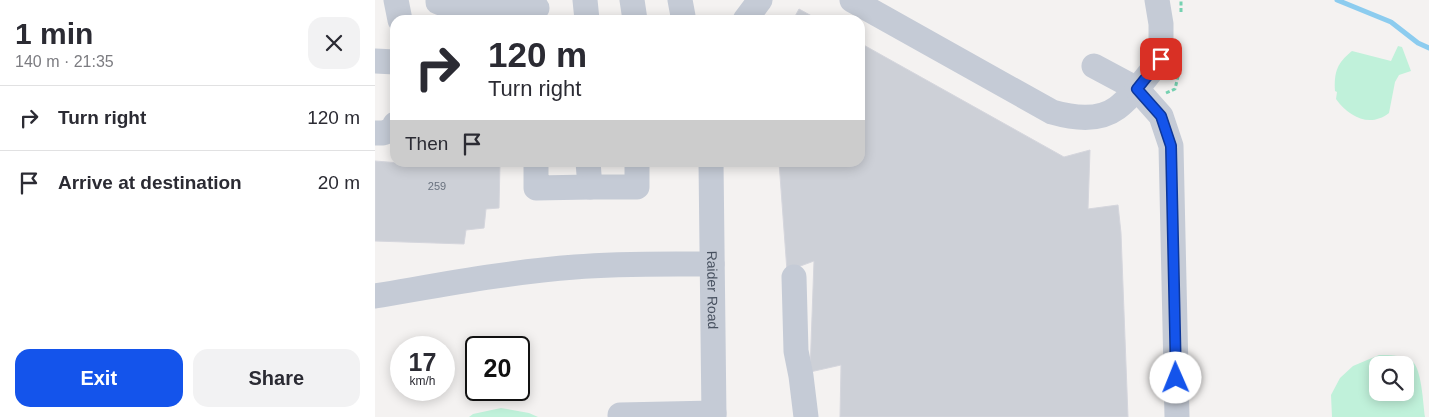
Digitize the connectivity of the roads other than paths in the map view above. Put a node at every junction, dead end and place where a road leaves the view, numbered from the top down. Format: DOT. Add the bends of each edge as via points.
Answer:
graph roads {
  1 [pos="395,0"];
  2 [pos="438,0"];
  3 [pos="585,0"];
  4 [pos="632,0"];
  5 [pos="680,0"];
  6 [pos="760,0"];
  7 [pos="852,0"];
  8 [pos="1157,0"];
  9 [pos="536,9"];
  10 [pos="399,15"];
  11 [pos="586,15"];
  12 [pos="634,15"];
  13 [pos="683,15"];
  14 [pos="749,15"];
  15 [pos="375,61"];
  16 [pos="390,62"];
  17 [pos="1094,66"];
  18 [pos="1137,89"];
  19 [pos="390,131"];
  20 [pos="375,133"];
  21 [pos="536,167"];
  22 [pos="588,167"];
  23 [pos="637,167"];
  24 [pos="711,167"];
  25 [pos="590,187"];
  26 [pos="711,264"];
  27 [pos="794,277"];
  28 [pos="375,296"];
  29 [pos="620,415"];
  30 [pos="714,415"];
  31 [pos="806,417"];
  32 [pos="1177,417"];
  1 -- 10 [label="lane"];
  2 -- 9 [label="lane" via="448,6"];
  3 -- 11 [label="lane"];
  4 -- 12 [label="lane"];
  5 -- 13 [label="lane"];
  6 -- 14 [label="lane"];
  7 -- 18 [label="lane" via="1052,112 1074,118 1095,117 1116,109"];
  8 -- 18 [label="lane" via="1161,59"];
  15 -- 16 [label="lane"];
  17 -- 18 [label="lane"];
  18 -- 32 [label="lane" via="1161,116 1171,146"];
  19 -- 20 [label="lane"];
  21 -- 25 [label="lane" via="536,188"];
  22 -- 25 [label="lane"];
  23 -- 25 [label="lane" via="637,187"];
  24 -- 26 [label="lane, Raider Road"];
  26 -- 28 [label="lane" via="573,267"];
  26 -- 30 [label="lane, Raider Road"];
  27 -- 31 [label="lane" via="796,351"];
  29 -- 30 [label="lane"];
}
